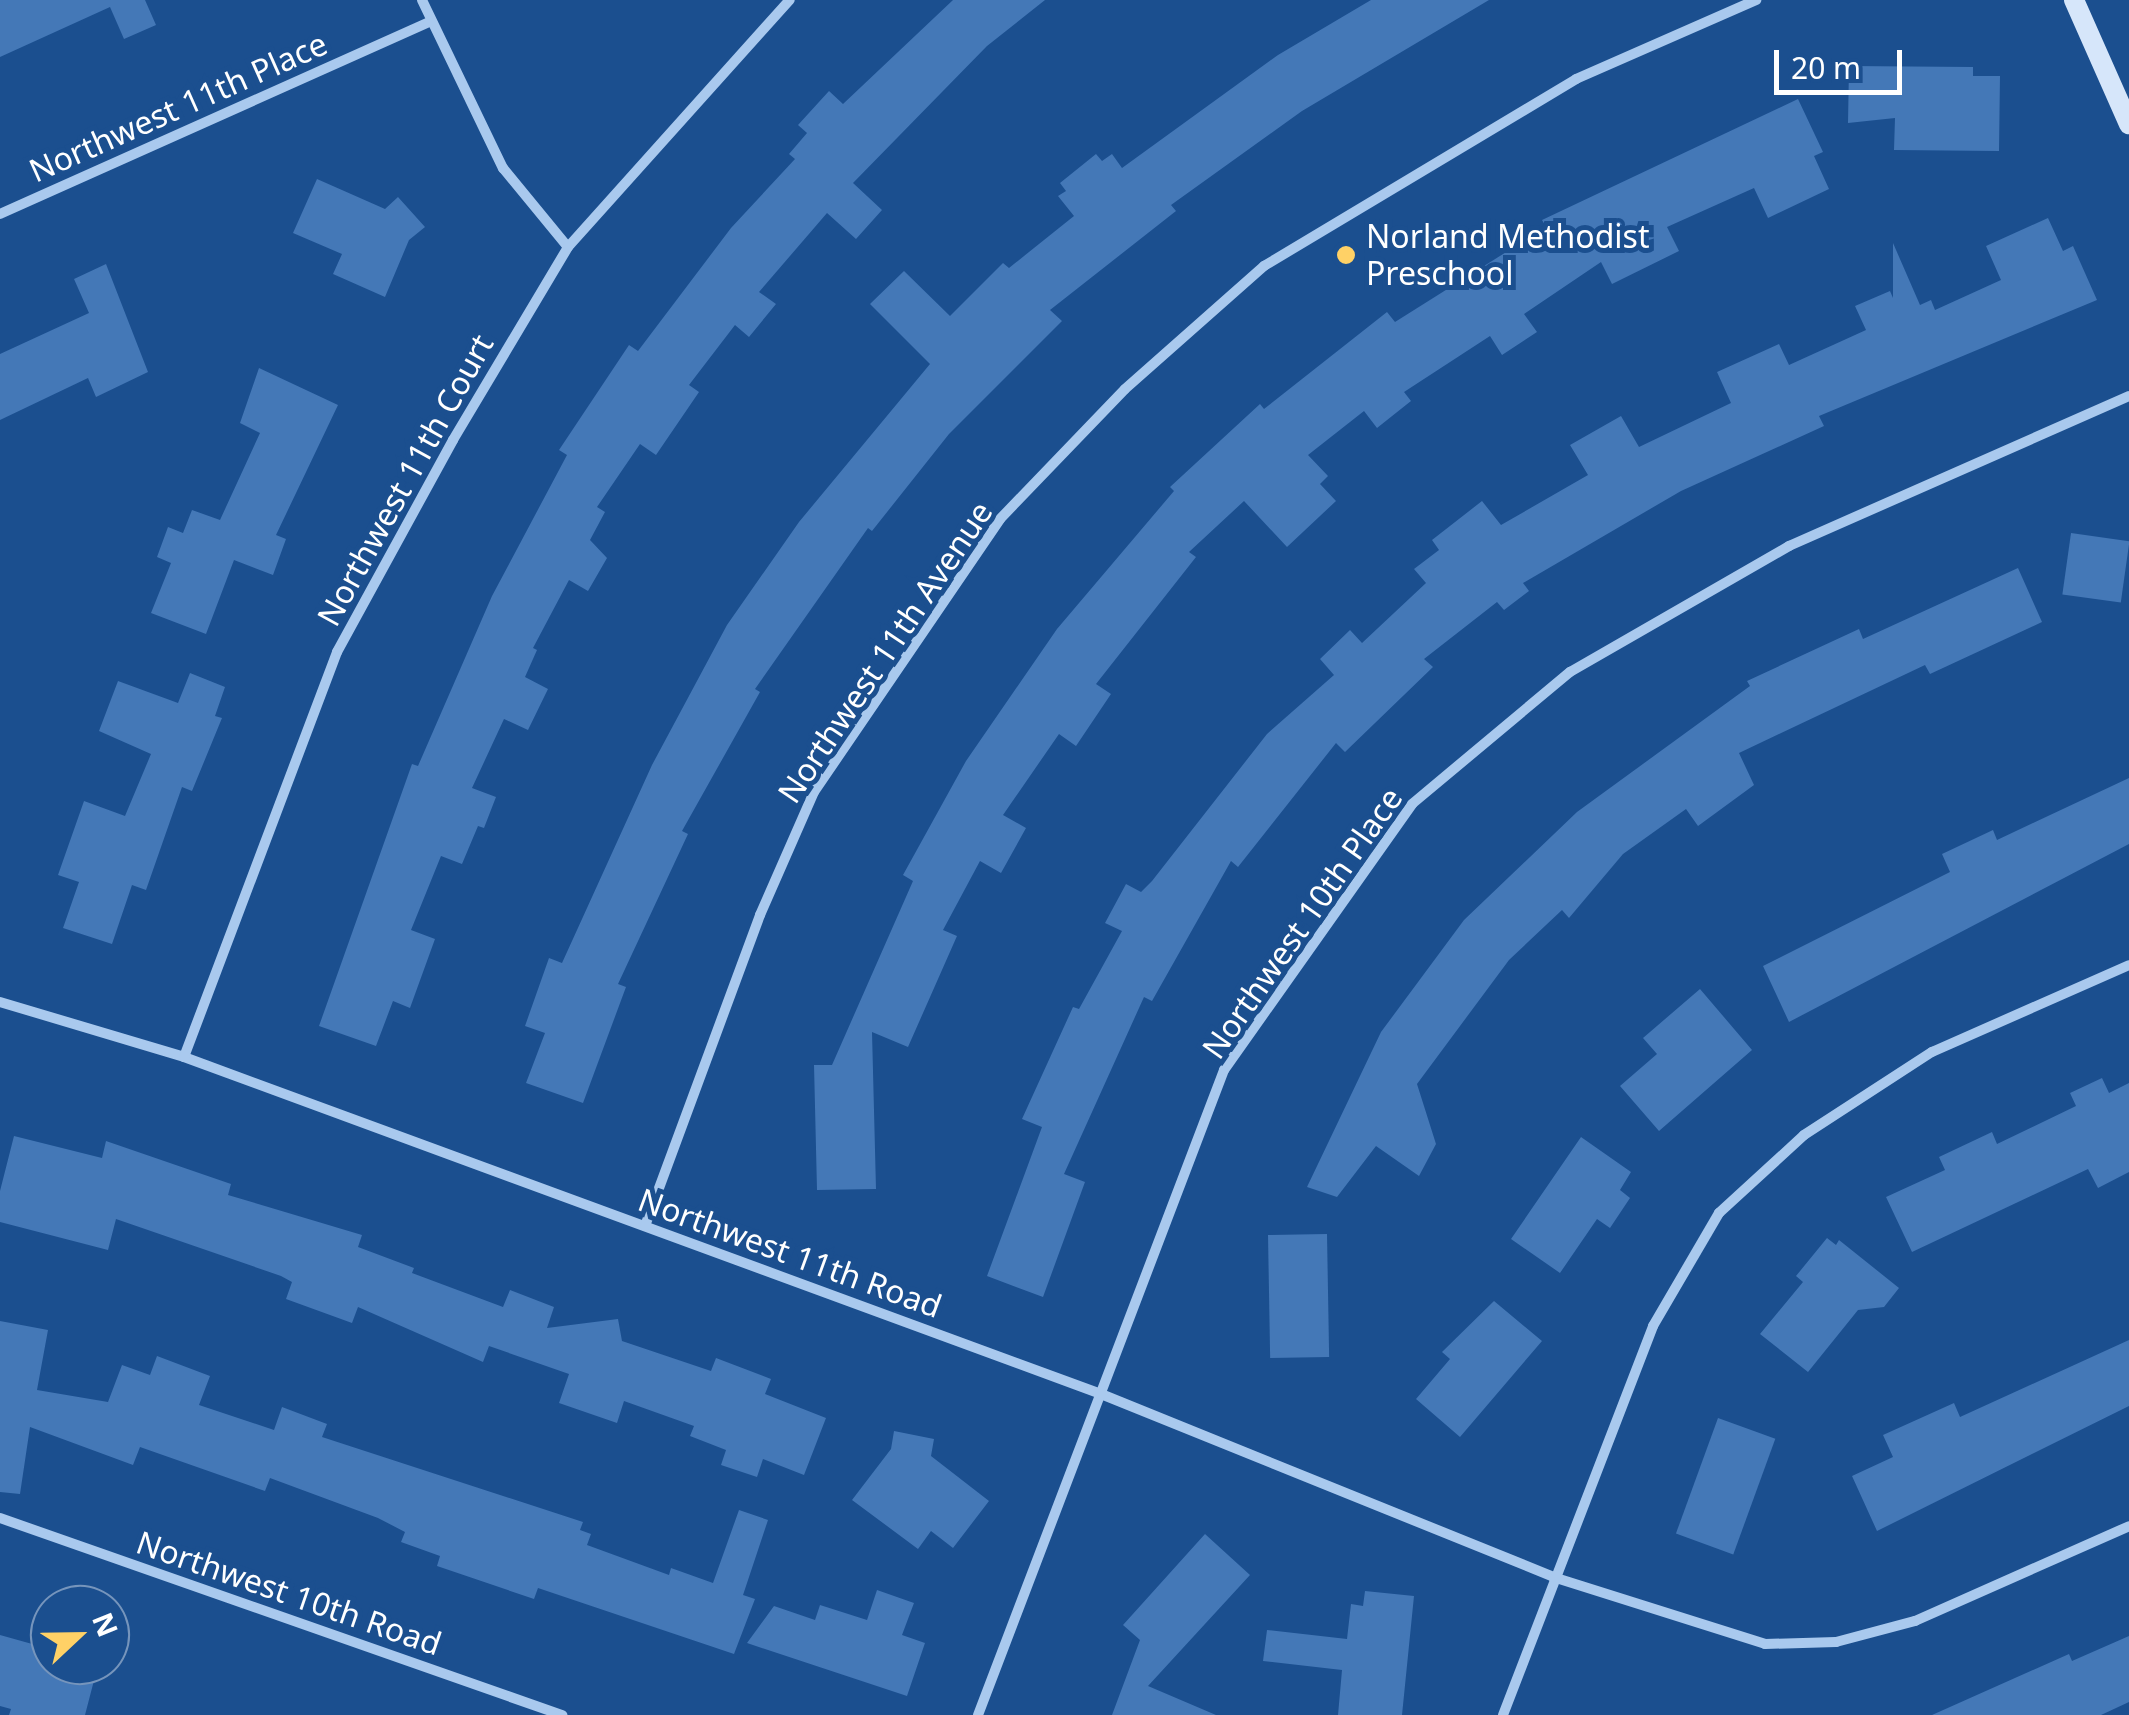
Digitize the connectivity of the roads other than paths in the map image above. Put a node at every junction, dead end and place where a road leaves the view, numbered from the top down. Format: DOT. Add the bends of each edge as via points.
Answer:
graph roads {
  1 [pos="422,0"];
  2 [pos="790,0"];
  3 [pos="1756,0"];
  4 [pos="2074,0"];
  5 [pos="431,21"];
  6 [pos="2129,124"];
  7 [pos="0,214"];
  8 [pos="568,247"];
  9 [pos="2129,396"];
  10 [pos="2129,965"];
  11 [pos="0,1002"];
  12 [pos="184,1057"];
  13 [pos="645,1226"];
  14 [pos="1100,1394"];
  15 [pos="0,1518"];
  16 [pos="2129,1526"];
  17 [pos="1554,1577"];
  18 [pos="562,1715"];
  19 [pos="978,1715"];
  20 [pos="1503,1715"];
  1 -- 5 [label="street"];
  2 -- 8 [label="street, Northwest 11th Court"];
  3 -- 13 [label="street, Northwest 11th Avenue" via="1576,79 1264,266 1125,389 1000,518 814,792 760,915"];
  4 -- 6 [label="street"];
  5 -- 7 [label="street, Northwest 11th Place"];
  5 -- 8 [label="street" via="503,168"];
  8 -- 12 [label="street, Northwest 11th Court" via="337,652"];
  9 -- 14 [label="street, Northwest 10th Place" via="1772,556 1570,672 1412,804 1224,1070"];
  10 -- 17 [label="street" via="1932,1052 1804,1135 1719,1214 1653,1326"];
  11 -- 12 [label="street, Northwest 11th Road"];
  12 -- 13 [label="street, Northwest 11th Road"];
  13 -- 14 [label="street, Northwest 11th Road"];
  14 -- 17 [label="street, Northwest 11th Road"];
  14 -- 19 [label="street, Northwest 10th Place"];
  15 -- 18 [label="street, Northwest 10th Road"];
  16 -- 17 [label="street, Northwest 11th Road" via="1915,1621 1836,1642 1765,1644"];
  17 -- 20 [label="street"];
}
